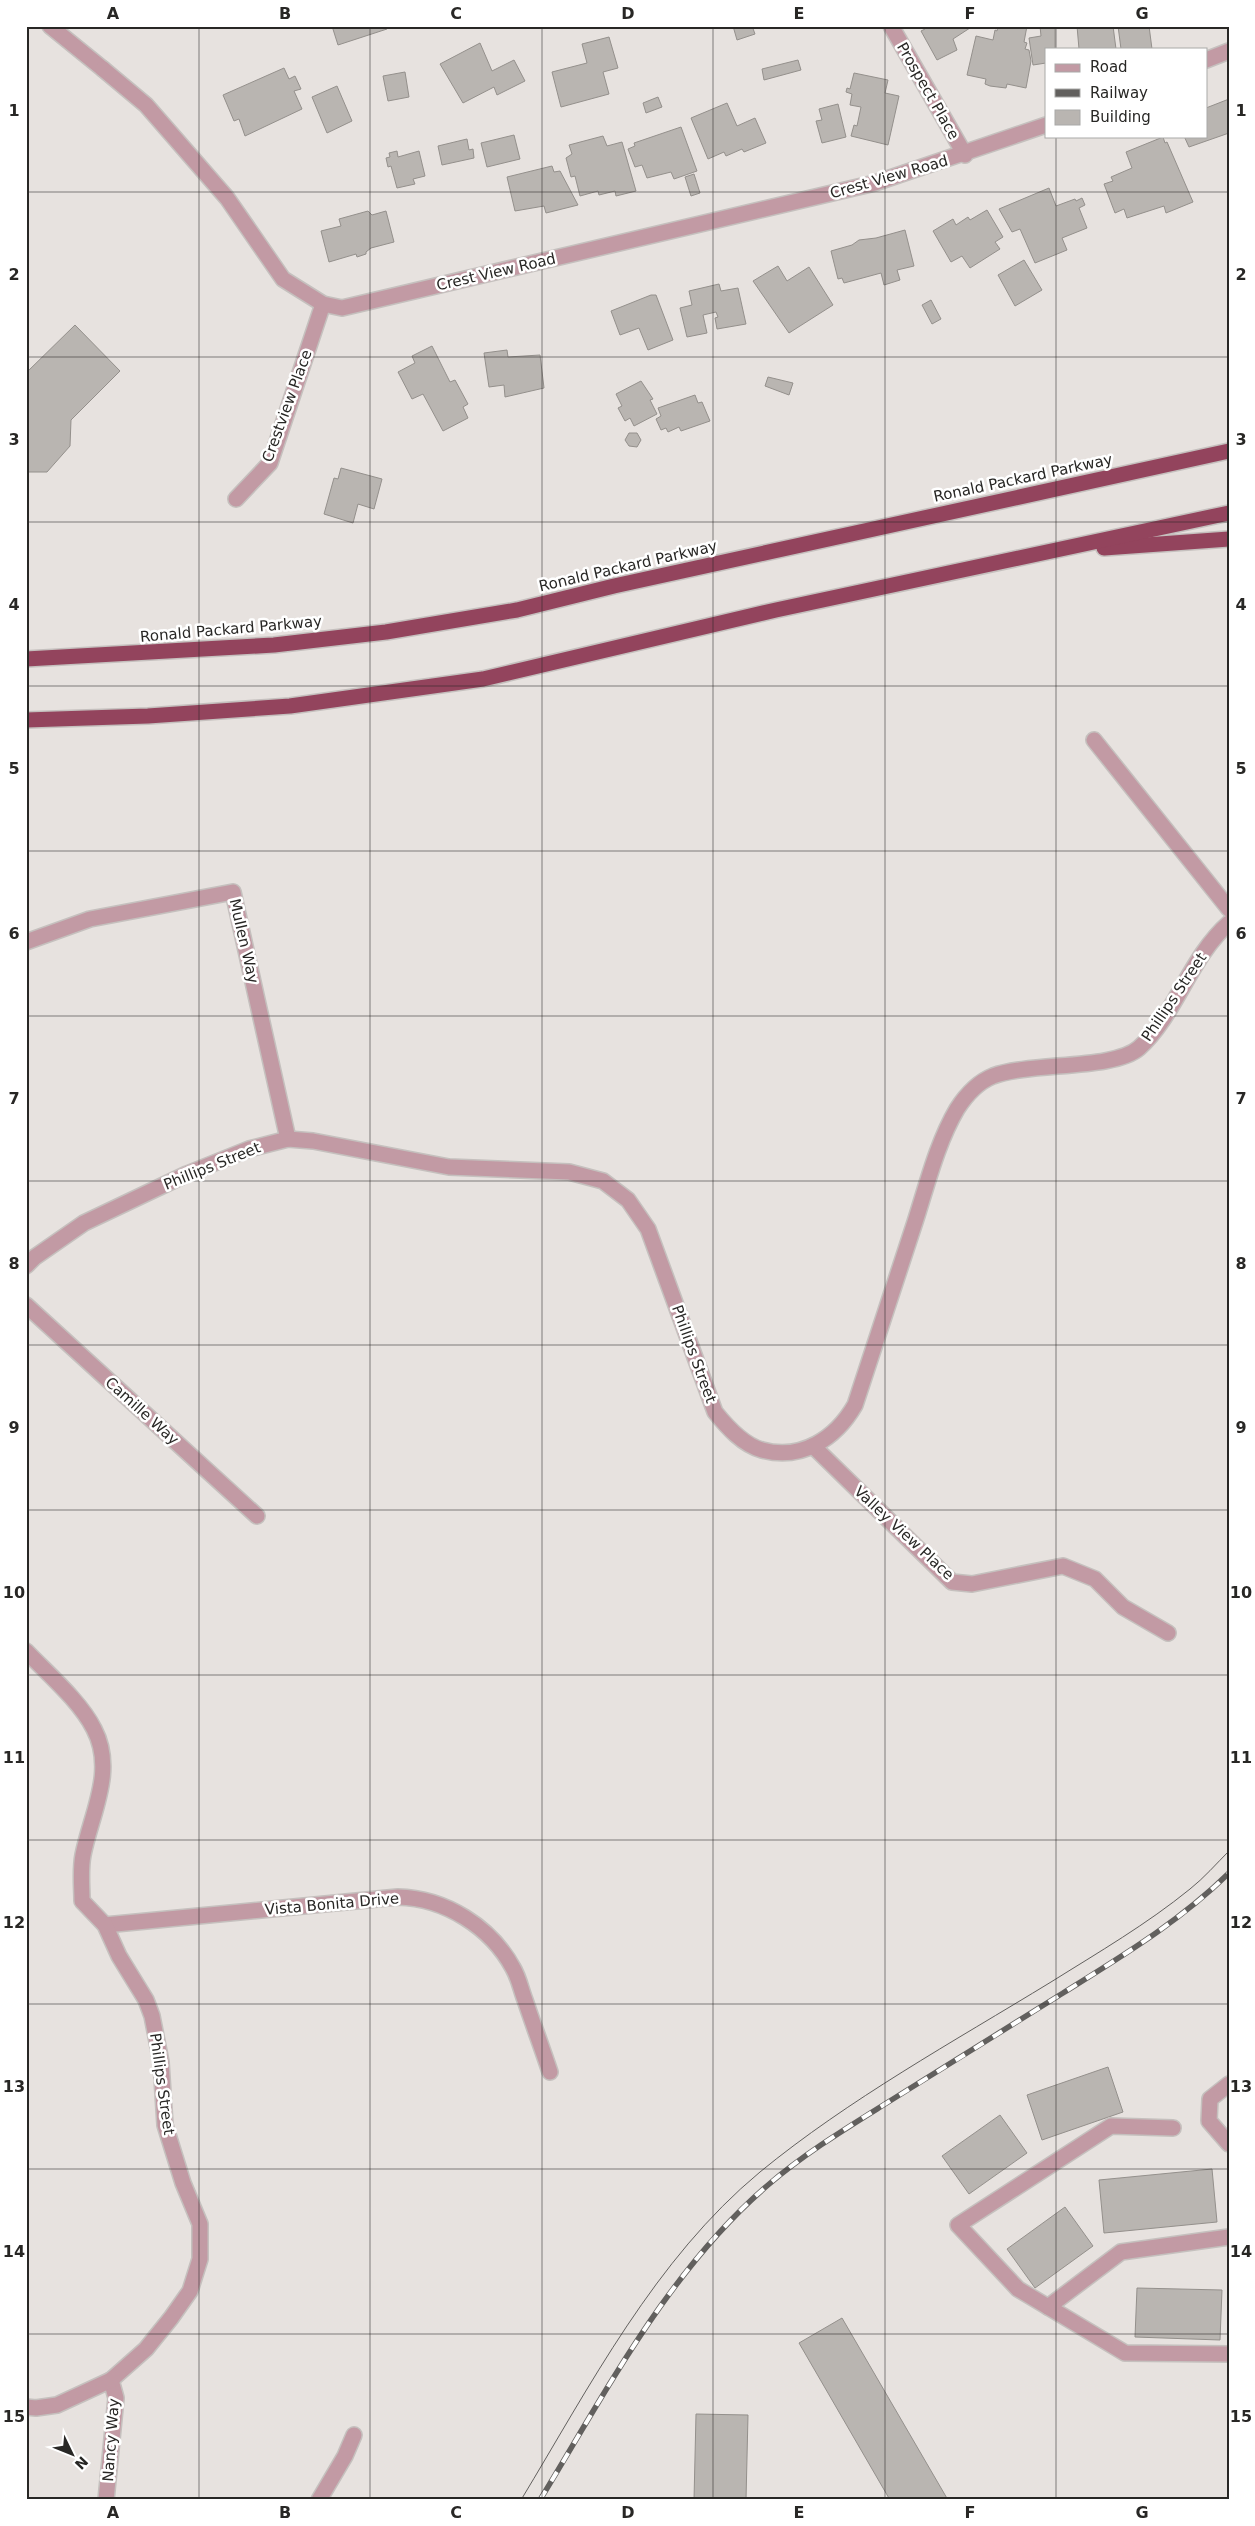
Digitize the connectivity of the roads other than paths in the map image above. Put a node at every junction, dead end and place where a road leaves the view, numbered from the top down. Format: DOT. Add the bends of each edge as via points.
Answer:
graph roads {
  1 [pos="50,26"];
  2 [pos="891,26"];
  3 [pos="1229,51"];
  4 [pos="1208,59"];
  5 [pos="1045,125"];
  6 [pos="965,155"];
  7 [pos="323,304"];
  8 [pos="1229,451"];
  9 [pos="236,499"];
  10 [pos="1229,513"];
  11 [pos="1229,539"];
  12 [pos="1048,553"];
  13 [pos="26,658"];
  14 [pos="26,720"];
  15 [pos="1094,740"];
  16 [pos="1229,909"];
  17 [pos="1229,923"];
  18 [pos="26,942"];
  19 [pos="288,1139"];
  20 [pos="26,1266"];
  21 [pos="26,1306"];
  22 [pos="813,1446"];
  23 [pos="257,1516"];
  24 [pos="1168,1633"];
  25 [pos="26,1651"];
  26 [pos="105,1925"];
  27 [pos="550,2072"];
  28 [pos="1229,2084"];
  29 [pos="1173,2128"];
  30 [pos="1229,2144"];
  31 [pos="1229,2237"];
  32 [pos="1048,2307"];
  33 [pos="1229,2354"];
  34 [pos="111,2380"];
  35 [pos="26,2407"];
  36 [pos="354,2435"];
  37 [pos="106,2500"];
  38 [pos="320,2500"];
  1 -- 7 [label="street, Crest View Road" via="146,105 227,198 283,280"];
  2 -- 6 [label="street, Prospect Place"];
  3 -- 4 [label="street"];
  5 -- 6 [label="street, Crest View Road"];
  6 -- 7 [label="street, Crest View Road" via="876,184 361,304 342,308"];
  7 -- 9 [label="street, Crestview Place" via="270,463"];
  8 -- 13 [label="highway, Ronald Packard Parkway" via="517,610 386,632 274,645"];
  10 -- 12 [label="highway"];
  11 -- 12 [label="highway"];
  12 -- 14 [label="highway" via="776,610 483,679 290,706"];
  15 -- 16 [label="street"];
  17 -- 22 [label="street, Phillips Street" via="1202,953 1159,1024 1138,1049 1115,1060 1004,1072 983,1080 966,1096 934,1162 855,1405 839,1429"];
  18 -- 19 [label="street, Mullen Way" via="90,919 233,892"];
  19 -- 20 [label="street, Phillips Street" via="249,1149 187,1174 84,1223"];
  19 -- 22 [label="street, Phillips Street" via="449,1167 569,1172 604,1181 628,1200 648,1229 715,1412 736,1434 761,1450 785,1452"];
  21 -- 23 [label="street, Camille Way"];
  22 -- 24 [label="street, Valley View Place" via="952,1582 972,1584 1062,1566 1094,1580 1124,1607"];
  25 -- 26 [label="street, Phillips Street" via="72,1699 94,1728 102,1751 102,1786 82,1856 82,1901"];
  26 -- 27 [label="street, Vista Bonita Drive" via="398,1898 432,1903 455,1911 480,1928 514,1968"];
  26 -- 34 [label="street, Phillips Street" via="152,2016 161,2062 165,2125 200,2224 202,2239 198,2268 190,2291 146,2349"];
  28 -- 30 [label="street" via="1210,2099 1209,2121"];
  29 -- 32 [label="street" via="1111,2126 958,2225 1018,2289"];
  31 -- 32 [label="street" via="1121,2252"];
  32 -- 33 [label="street" via="1125,2353"];
  34 -- 35 [label="street, Phillips Street" via="57,2405"];
  34 -- 37 [label="street, Nancy Way" via="116,2398"];
  36 -- 38 [label="street"];
}
